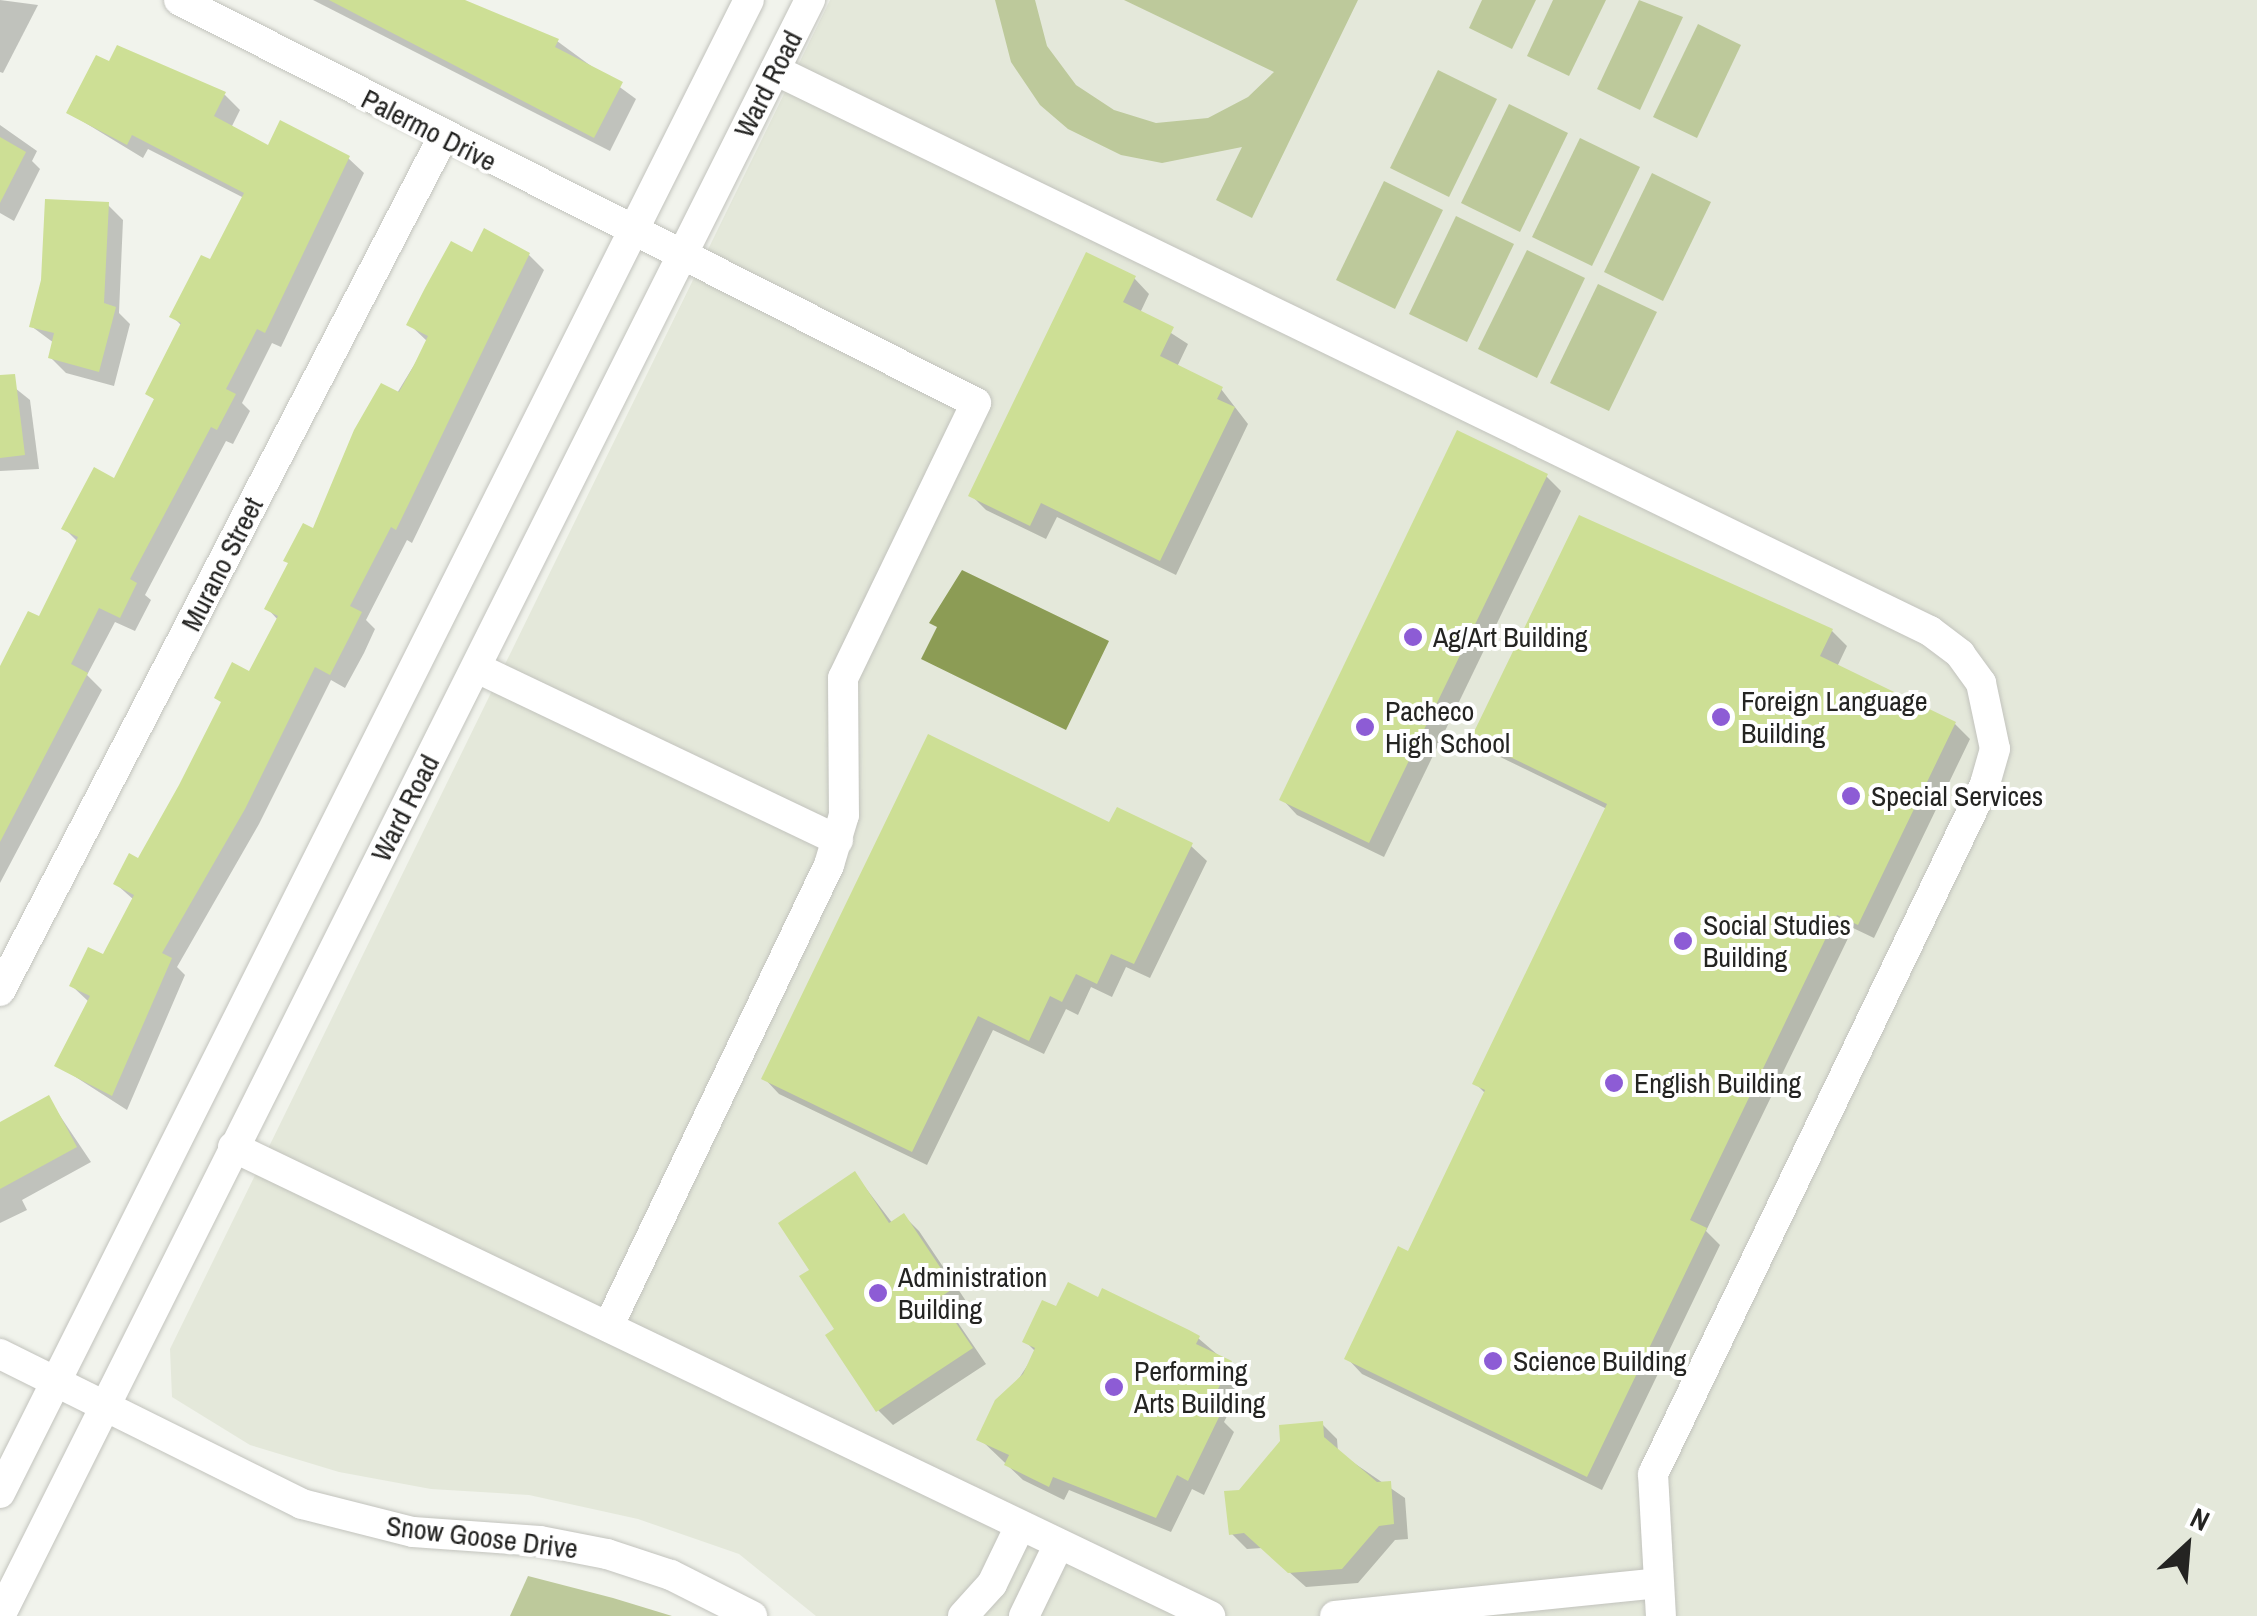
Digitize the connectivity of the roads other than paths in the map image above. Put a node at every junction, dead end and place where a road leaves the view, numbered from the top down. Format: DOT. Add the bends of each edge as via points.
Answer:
graph roads {
  1 [pos="179,0"];
  2 [pos="748,0"];
  3 [pos="810,0"];
  4 [pos="775,70"];
  5 [pos="443,137"];
  6 [pos="632,233"];
  7 [pos="681,257"];
  8 [pos="476,668"];
  9 [pos="838,840"];
  10 [pos="0,991"];
  11 [pos="234,1148"];
  12 [pos="608,1327"];
  13 [pos="0,1354"];
  14 [pos="54,1382"];
  15 [pos="104,1408"];
  16 [pos="0,1493"];
  17 [pos="1020,1526"];
  18 [pos="1059,1544"];
  19 [pos="1658,1583"];
  20 [pos="0,1616"];
  21 [pos="752,1616"];
  22 [pos="963,1616"];
  23 [pos="1024,1616"];
  24 [pos="1210,1616"];
  25 [pos="1335,1616"];
  26 [pos="1661,1616"];
  1 -- 5 [label="street, Palermo Drive"];
  2 -- 6 [label="street, Ward Road"];
  3 -- 4 [label="street, Ward Road"];
  4 -- 7 [label="street, Ward Road"];
  4 -- 19 [label="street" via="1930,631 1960,654 1981,684 1995,749 1985,784 1653,1474"];
  5 -- 6 [label="street, Palermo Drive"];
  5 -- 10 [label="street, Murano Street"];
  6 -- 7 [label="street, Palermo Drive"];
  6 -- 14 [label="street, Ward Road"];
  7 -- 8 [label="street, Ward Road"];
  7 -- 9 [label="street, Palermo Drive" via="976,403 843,678 844,815"];
  8 -- 9 [label="street"];
  8 -- 11 [label="street, Ward Road"];
  9 -- 12 [label="street"];
  11 -- 12 [label="street"];
  11 -- 15 [label="street, Ward Road"];
  12 -- 17 [label="street"];
  13 -- 14 [label="street, Snow Goose Drive"];
  14 -- 15 [label="street, Snow Goose Drive"];
  14 -- 16 [label="street, Ward Road"];
  15 -- 20 [label="street, Ward Road"];
  15 -- 21 [label="street, Snow Goose Drive" via="302,1504 414,1532 540,1540 607,1554 672,1575"];
  17 -- 18 [label="street"];
  17 -- 22 [label="street" via="992,1584"];
  18 -- 23 [label="street"];
  18 -- 24 [label="street"];
  19 -- 25 [label="street"];
  19 -- 26 [label="street"];
}
